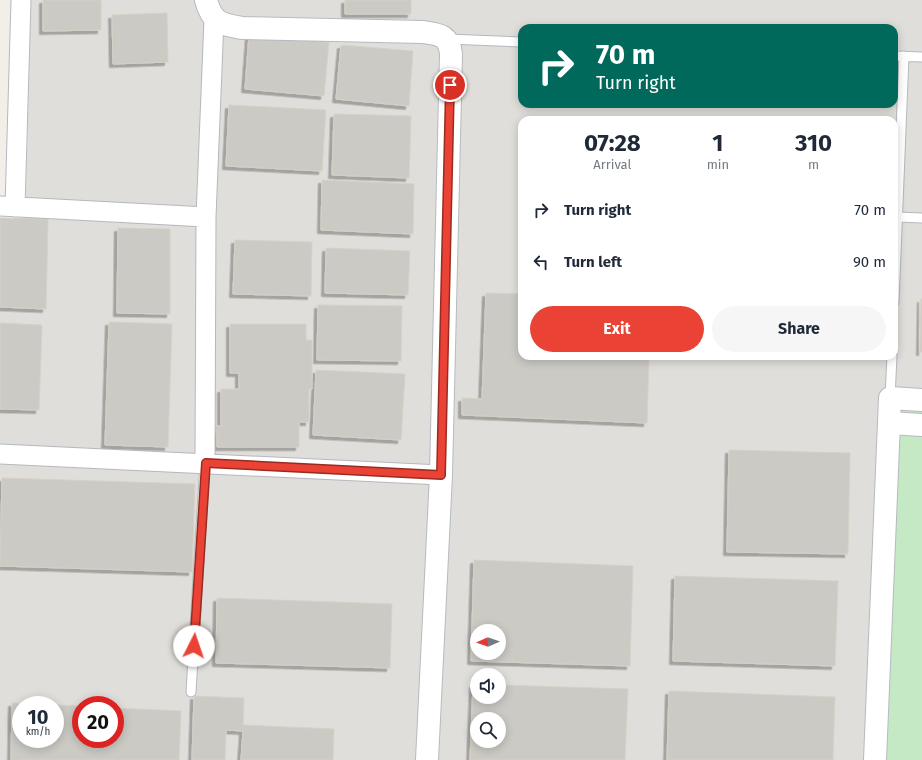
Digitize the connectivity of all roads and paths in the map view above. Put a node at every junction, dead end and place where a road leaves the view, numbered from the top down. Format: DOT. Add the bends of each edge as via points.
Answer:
graph roads {
  1 [pos="21,0"];
  2 [pos="210,10"];
  3 [pos="447,39"];
  4 [pos="518,42"];
  5 [pos="898,56"];
  6 [pos="904,56"];
  7 [pos="922,57"];
  8 [pos="7,206"];
  9 [pos="206,217"];
  10 [pos="898,217"];
  11 [pos="922,218"];
  12 [pos="892,360"];
  13 [pos="890,398"];
  14 [pos="922,400"];
  15 [pos="889,424"];
  16 [pos="922,425"];
  17 [pos="0,454"];
  18 [pos="206,463"];
  19 [pos="441,475"];
  20 [pos="191,692"];
  21 [pos="427,760"];
  22 [pos="875,760"];
  1 -- 8 [label="street"];
  2 -- 3 [label="street" via="228,25 242,28 423,32"];
  2 -- 9 [label="street"];
  3 -- 4 [label="lane"];
  3 -- 19 [label="street" via="451,54"];
  5 -- 6 [label="lane"];
  6 -- 7 [label="lane"];
  6 -- 10 [label="lane"];
  8 -- 9 [label="street"];
  9 -- 18 [label="street"];
  10 -- 11 [label="lane"];
  12 -- 13 [label="lane"];
  13 -- 14 [label="street"];
  13 -- 15 [label="street"];
  15 -- 16 [label="street"];
  15 -- 22 [label="street"];
  17 -- 18 [label="street"];
  18 -- 19 [label="street"];
  18 -- 20 [label="lane"];
  19 -- 21 [label="street"];
}
